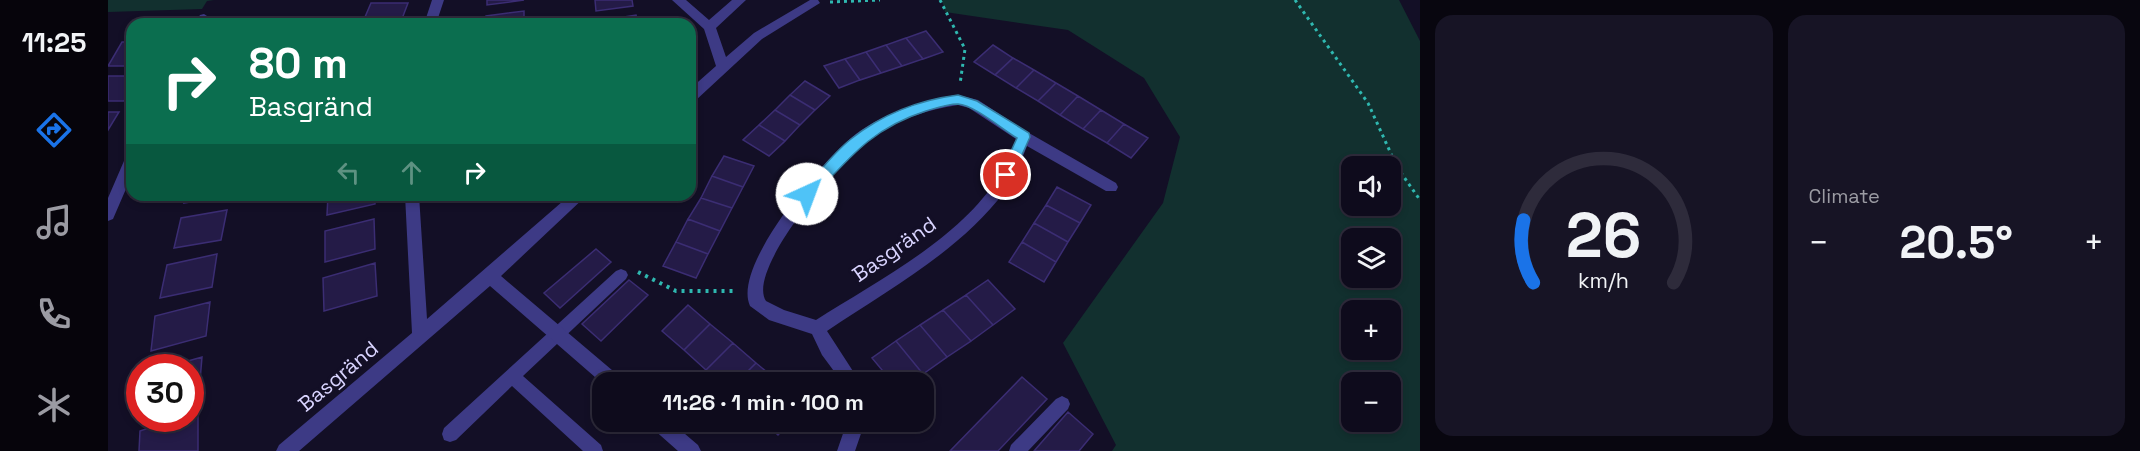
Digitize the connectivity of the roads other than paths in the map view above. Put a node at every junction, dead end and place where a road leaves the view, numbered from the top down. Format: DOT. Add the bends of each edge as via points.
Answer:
graph roads {
  1 [pos="438,0"];
  2 [pos="678,0"];
  3 [pos="740,0"];
  4 [pos="814,3"];
  5 [pos="431,18"];
  6 [pos="709,27"];
  7 [pos="723,67"];
  8 [pos="696,92"];
  9 [pos="1024,137"];
  10 [pos="126,172"];
  11 [pos="1111,187"];
  12 [pos="412,201"];
  13 [pos="573,201"];
  14 [pos="108,215"];
  15 [pos="621,275"];
  16 [pos="490,276"];
  17 [pos="818,328"];
  18 [pos="557,334"];
  19 [pos="420,336"];
  20 [pos="602,372"];
  21 [pos="846,372"];
  22 [pos="512,376"];
  23 [pos="1062,404"];
  24 [pos="670,432"];
  25 [pos="853,432"];
  26 [pos="450,434"];
  27 [pos="285,451"];
  28 [pos="595,451"];
  29 [pos="692,451"];
  30 [pos="846,451"];
  31 [pos="1017,451"];
  1 -- 5 [label="street"];
  2 -- 6 [label="street"];
  3 -- 6 [label="street"];
  4 -- 7 [label="street" via="758,36"];
  6 -- 7 [label="street"];
  7 -- 8 [label="street"];
  9 -- 11 [label="street"];
  9 -- 17 [label="street, Basgränd" via="1000,186 939,248"];
  9 -- 17 [label="street" via="973,104 958,100 898,115 855,143 807,194 754,280 757,303 778,316"];
  10 -- 14 [label="street"];
  12 -- 19 [label="street"];
  13 -- 16 [label="street, Basgränd"];
  15 -- 18 [label="lane"];
  16 -- 18 [label="street"];
  16 -- 19 [label="street, Basgränd"];
  17 -- 21 [label="street" via="821,341"];
  18 -- 20 [label="street"];
  18 -- 22 [label="lane"];
  19 -- 27 [label="street, Basgränd"];
  22 -- 26 [label="lane"];
  22 -- 28 [label="lane"];
  23 -- 31 [label="lane"];
  24 -- 29 [label="street"];
  25 -- 30 [label="street"];
}
